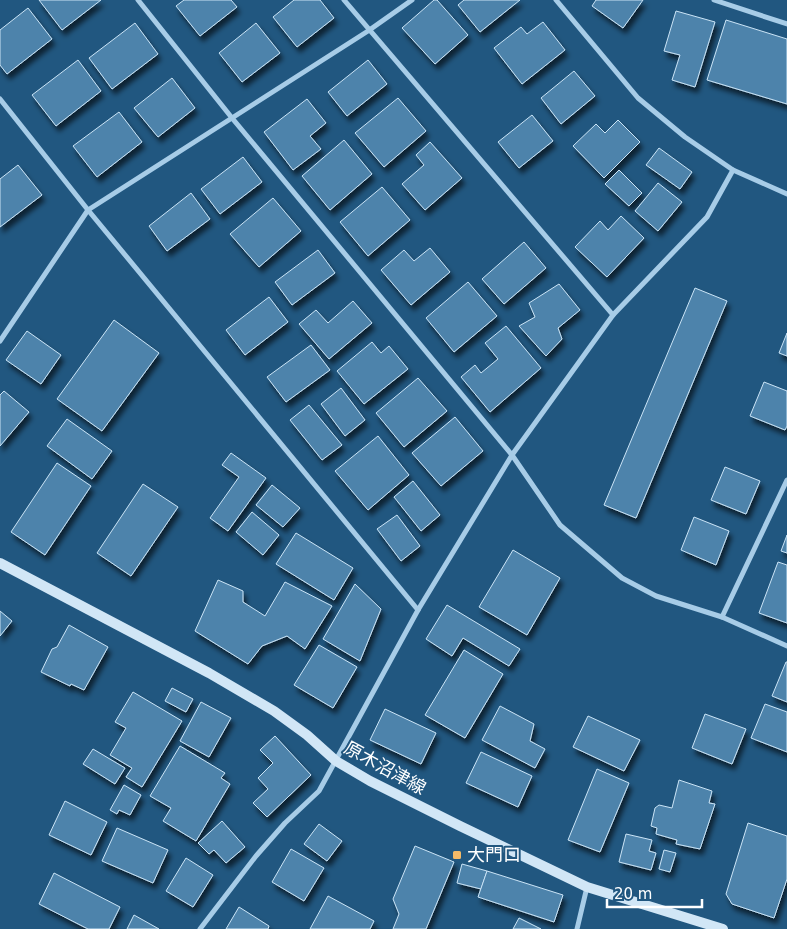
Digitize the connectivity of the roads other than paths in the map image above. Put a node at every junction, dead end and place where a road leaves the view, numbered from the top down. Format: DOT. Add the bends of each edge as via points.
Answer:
graph roads {
  1 [pos="138,0"];
  2 [pos="344,0"];
  3 [pos="412,0"];
  4 [pos="556,0"];
  5 [pos="714,0"];
  6 [pos="787,24"];
  7 [pos="368,31"];
  8 [pos="0,99"];
  9 [pos="232,118"];
  10 [pos="733,170"];
  11 [pos="787,194"];
  12 [pos="88,210"];
  13 [pos="613,315"];
  14 [pos="0,341"];
  15 [pos="512,455"];
  16 [pos="787,480"];
  17 [pos="0,563"];
  18 [pos="418,610"];
  19 [pos="722,617"];
  20 [pos="787,646"];
  21 [pos="336,761"];
  22 [pos="588,887"];
  23 [pos="200,929"];
  24 [pos="577,929"];
  25 [pos="723,929"];
  1 -- 9 [label="street"];
  2 -- 7 [label="street"];
  3 -- 7 [label="street"];
  4 -- 10 [label="street" via="638,98 685,137"];
  5 -- 6 [label="street"];
  7 -- 9 [label="street"];
  7 -- 13 [label="street"];
  8 -- 12 [label="street"];
  9 -- 12 [label="street"];
  9 -- 15 [label="street"];
  10 -- 11 [label="street"];
  10 -- 13 [label="street" via="707,217"];
  12 -- 14 [label="street"];
  12 -- 18 [label="street"];
  13 -- 15 [label="street"];
  15 -- 18 [label="street"];
  15 -- 19 [label="street" via="560,525 622,578 656,596"];
  16 -- 19 [label="street"];
  17 -- 21 [label="main road, 原木沼津線" via="274,711"];
  18 -- 21 [label="street"];
  19 -- 20 [label="street"];
  21 -- 22 [label="main road, 原木沼津線" via="460,826"];
  21 -- 23 [label="street" via="319,791 256,856"];
  22 -- 24 [label="street"];
  22 -- 25 [label="main road, 原木沼津線"];
}
